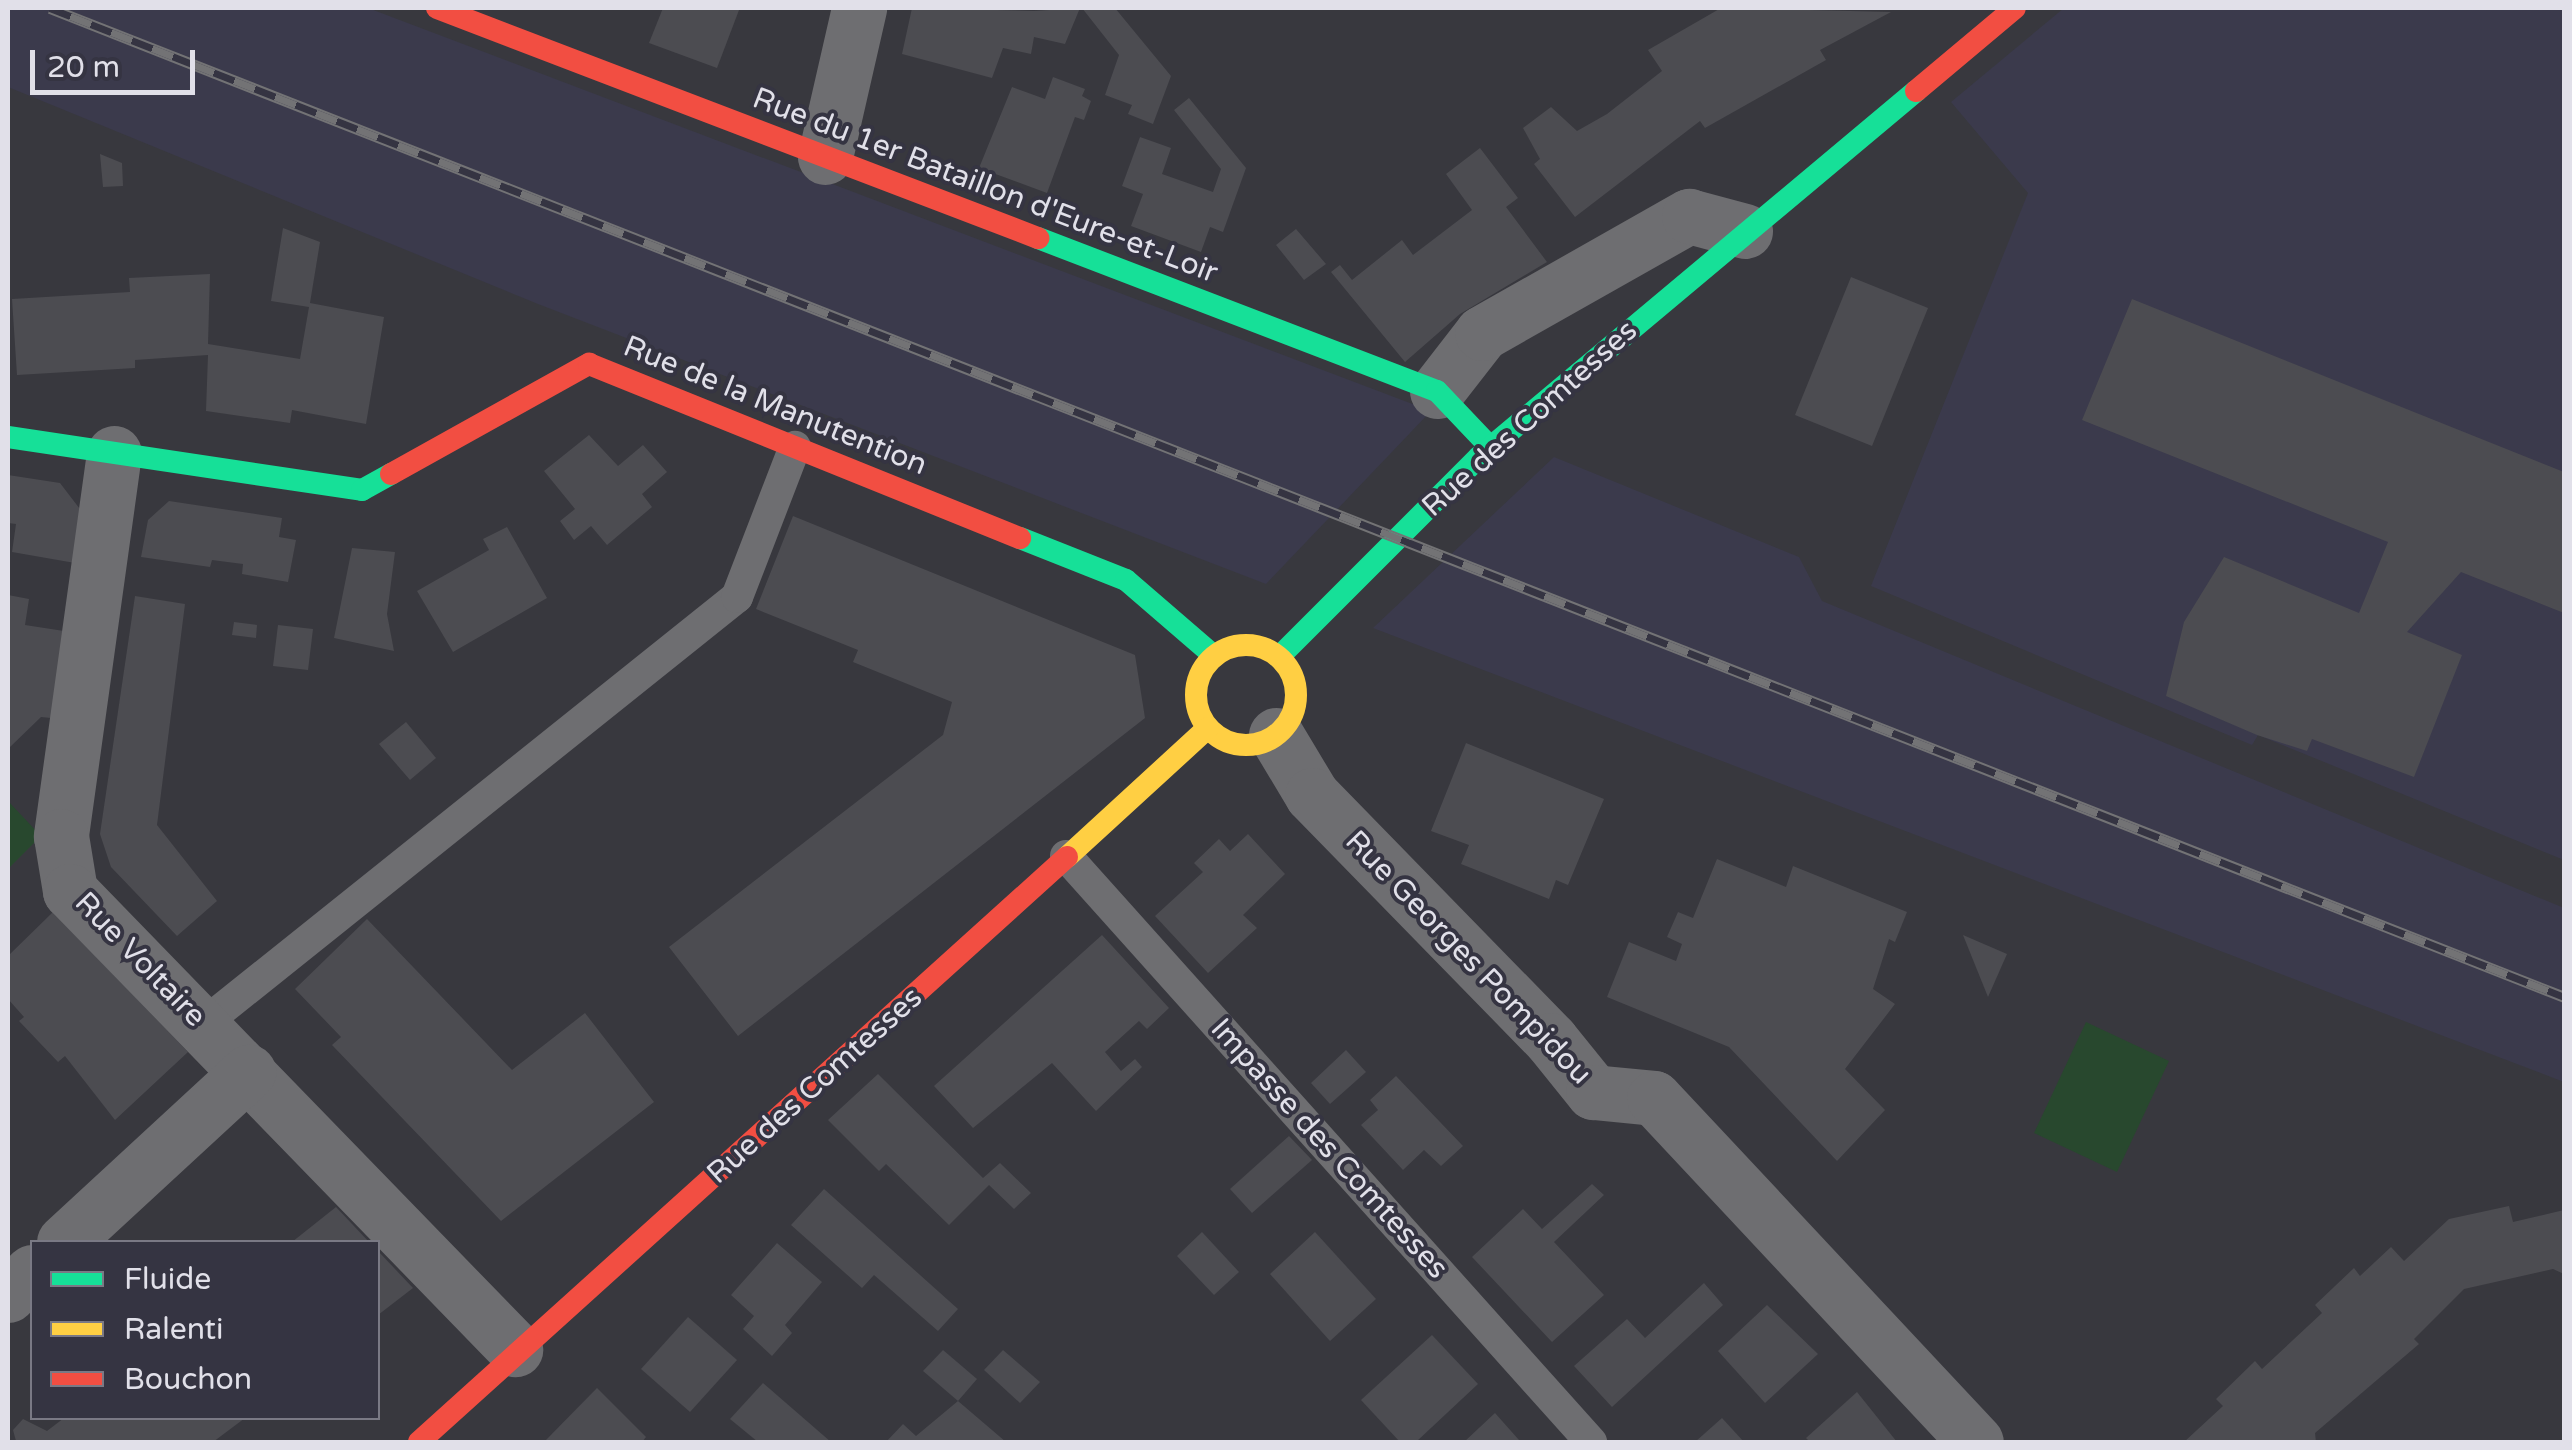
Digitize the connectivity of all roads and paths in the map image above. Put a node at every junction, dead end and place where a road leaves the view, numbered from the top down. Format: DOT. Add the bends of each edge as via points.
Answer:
graph roads {
  1 [pos="436,8"];
  2 [pos="859,8"];
  3 [pos="2014,8"];
  4 [pos="826,157"];
  5 [pos="1745,230"];
  6 [pos="1436,391"];
  7 [pos="8,437"];
  8 [pos="795,447"];
  9 [pos="114,453"];
  10 [pos="1485,453"];
  11 [pos="1214,656"];
  12 [pos="1280,658"];
  13 [pos="1208,728"];
  14 [pos="1276,735"];
  15 [pos="1066,856"];
  16 [pos="202,1025"];
  17 [pos="248,1072"];
  18 [pos="66,1240"];
  19 [pos="30,1274"];
  20 [pos="8,1295"];
  21 [pos="515,1349"];
  22 [pos="420,1442"];
  23 [pos="1591,1442"];
  24 [pos="1976,1442"];
  1 -- 4 [label="street, Rue du 1er Bataillon d'Eure-et-Loir"];
  2 -- 4 [label="street"];
  3 -- 5 [label="street, Rue des Comtesses"];
  4 -- 6 [label="street, Rue du 1er Bataillon d'Eure-et-Loir"];
  5 -- 6 [label="street" via="1689,216 1482,333"];
  5 -- 10 [label="street, Rue des Comtesses"];
  6 -- 10 [label="street, Rue du 1er Bataillon d'Eure-et-Loir"];
  7 -- 9 [label="street, Rue de la Manutention"];
  8 -- 9 [label="street, Rue de la Manutention" via="589,364 362,490"];
  8 -- 11 [label="street, Rue de la Manutention" via="1126,580"];
  8 -- 16 [label="lane" via="737,597"];
  9 -- 16 [label="street, Rue Voltaire" via="61,836 70,891"];
  10 -- 12 [label="street, Rue des Comtesses"];
  11 -- 12 [label="street" via="1254,646"];
  11 -- 13 [label="street" via="1196,698"];
  12 -- 14 [label="street" via="1296,698"];
  13 -- 14 [label="street" via="1248,745"];
  13 -- 15 [label="street, Rue des Comtesses"];
  14 -- 24 [label="street, Rue Georges Pompidou" via="1312,795 1551,1040 1593,1092 1654,1098"];
  15 -- 21 [label="street, Rue des Comtesses" via="710,1182"];
  15 -- 23 [label="lane, Impasse des Comtesses"];
  16 -- 17 [label="street, Rue Voltaire"];
  17 -- 18 [label="street"];
  17 -- 21 [label="street, Rue Voltaire"];
  19 -- 20 [label="street"];
  21 -- 22 [label="street, Rue des Comtesses"];
}
